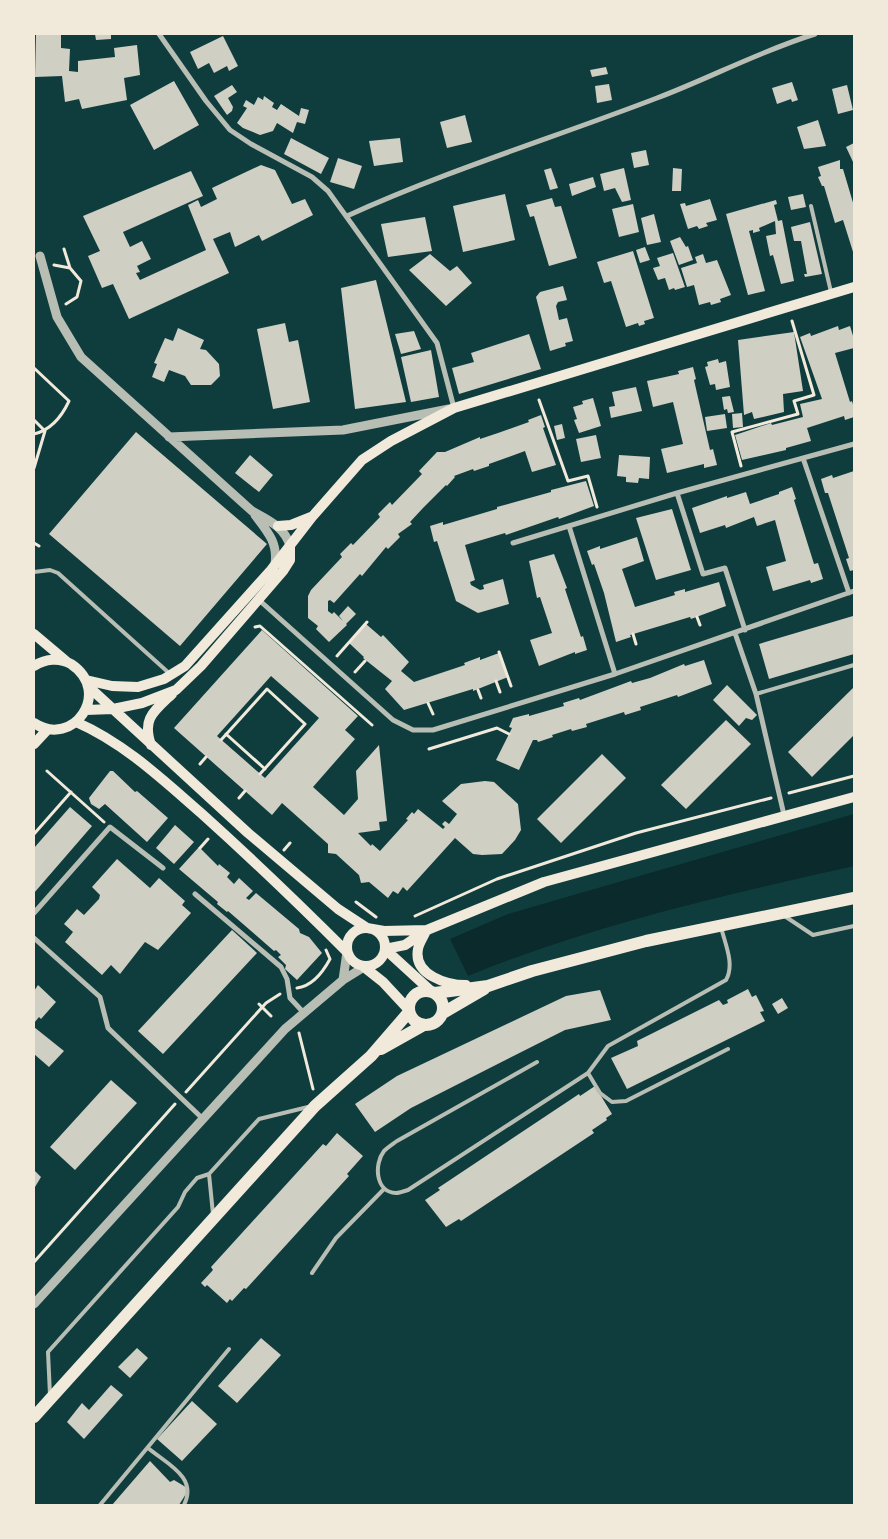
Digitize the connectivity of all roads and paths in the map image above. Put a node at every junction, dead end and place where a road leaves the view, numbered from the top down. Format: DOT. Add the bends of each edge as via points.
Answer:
graph roads {
  1 [pos="158,34"];
  2 [pos="815,34"];
  3 [pos="811,206"];
  4 [pos="348,216"];
  5 [pos="64,249"];
  6 [pos="40,256"];
  7 [pos="53,265"];
  8 [pos="70,268"];
  9 [pos="854,287"];
  10 [pos="831,294"];
  11 [pos="62,305"];
  12 [pos="792,321"];
  13 [pos="34,368"];
  14 [pos="539,400"];
  15 [pos="454,408"];
  16 [pos="34,420"];
  17 [pos="45,432"];
  18 [pos="34,434"];
  19 [pos="169,437"];
  20 [pos="854,444"];
  21 [pos="802,458"];
  22 [pos="34,468"];
  23 [pos="744,474"];
  24 [pos="677,492"];
  25 [pos="252,510"];
  26 [pos="600,516"];
  27 [pos="312,517"];
  28 [pos="278,526"];
  29 [pos="569,526"];
  30 [pos="34,542"];
  31 [pos="513,543"];
  32 [pos="39,546"];
  33 [pos="290,546"];
  34 [pos="275,564"];
  35 [pos="34,572"];
  36 [pos="851,592"];
  37 [pos="259,600"];
  38 [pos="697,617"];
  39 [pos="367,622"];
  40 [pos="700,625"];
  41 [pos="255,626"];
  42 [pos="745,630"];
  43 [pos="734,633"];
  44 [pos="34,634"];
  45 [pos="633,634"];
  46 [pos="636,644"];
  47 [pos="500,652"];
  48 [pos="337,656"];
  49 [pos="366,660"];
  50 [pos="67,662"];
  51 [pos="854,665"];
  52 [pos="34,666"];
  53 [pos="355,672"];
  54 [pos="615,674"];
  55 [pos="171,675"];
  56 [pos="496,681"];
  57 [pos="87,683"];
  58 [pos="510,686"];
  59 [pos="176,690"];
  60 [pos="478,690"];
  61 [pos="500,692"];
  62 [pos="756,694"];
  63 [pos="481,698"];
  64 [pos="428,703"];
  65 [pos="112,709"];
  66 [pos="86,710"];
  67 [pos="433,714"];
  68 [pos="494,720"];
  69 [pos="76,722"];
  70 [pos="34,723"];
  71 [pos="372,725"];
  72 [pos="497,728"];
  73 [pos="48,729"];
  74 [pos="226,734"];
  75 [pos="509,734"];
  76 [pos="221,740"];
  77 [pos="34,744"];
  78 [pos="152,746"];
  79 [pos="429,749"];
  80 [pos="206,757"];
  81 [pos="200,764"];
  82 [pos="265,769"];
  83 [pos="47,771"];
  84 [pos="260,774"];
  85 [pos="854,776"];
  86 [pos="245,791"];
  87 [pos="71,792"];
  88 [pos="779,796"];
  89 [pos="854,797"];
  90 [pos="239,798"];
  91 [pos="784,815"];
  92 [pos="110,827"];
  93 [pos="34,834"];
  94 [pos="208,839"];
  95 [pos="200,848"];
  96 [pos="162,868"];
  97 [pos="195,894"];
  98 [pos="854,898"];
  99 [pos="356,902"];
  100 [pos="34,913"];
  101 [pos="781,914"];
  102 [pos="407,917"];
  103 [pos="378,918"];
  104 [pos="854,926"];
  105 [pos="721,927"];
  106 [pos="367,928"];
  107 [pos="427,930"];
  108 [pos="34,938"];
  109 [pos="386,949"];
  110 [pos="347,952"];
  111 [pos="364,967"];
  112 [pos="343,980"];
  113 [pos="488,986"];
  114 [pos="433,992"];
  115 [pos="259,1004"];
  116 [pos="409,1011"];
  117 [pos="304,1013"];
  118 [pos="443,1013"];
  119 [pos="272,1016"];
  120 [pos="422,1026"];
  121 [pos="293,1036"];
  122 [pos="728,1049"];
  123 [pos="371,1056"];
  124 [pos="537,1062"];
  125 [pos="588,1073"];
  126 [pos="313,1089"];
  127 [pos="315,1106"];
  128 [pos="202,1118"];
  129 [pos="209,1174"];
  130 [pos="384,1189"];
  131 [pos="213,1217"];
  132 [pos="312,1273"];
  133 [pos="34,1304"];
  134 [pos="228,1349"];
  135 [pos="50,1398"];
  136 [pos="34,1417"];
  137 [pos="148,1448"];
  138 [pos="100,1505"];
  139 [pos="184,1505"];
  1 -- 4 [label="street" via="230,130 312,177 328,190"];
  2 -- 4 [label="street" via="775,46 708,78 484,160"];
  3 -- 10 [label="lane"];
  4 -- 15 [label="street" via="437,343"];
  5 -- 8 [label="path"];
  6 -- 19 [label="street" via="57,317 81,357"];
  7 -- 8 [label="path"];
  8 -- 11 [label="path" via="80,281 80,289 71,303"];
  9 -- 10 [label="main road"];
  10 -- 15 [label="main road"];
  12 -- 23 [label="path" via="814,395 794,401 798,414 732,432"];
  13 -- 17 [label="path" via="69,400 64,411"];
  14 -- 26 [label="path" via="568,481 588,476"];
  15 -- 19 [label="street" via="343,430"];
  15 -- 27 [label="main road" via="390,441 362,460"];
  16 -- 17 [label="path"];
  17 -- 18 [label="path"];
  17 -- 22 [label="path"];
  19 -- 25 [label="street"];
  20 -- 21 [label="street"];
  21 -- 23 [label="street"];
  21 -- 36 [label="street"];
  23 -- 24 [label="street"];
  24 -- 26 [label="street"];
  24 -- 42 [label="street" via="703,574 725,568"];
  25 -- 28 [label="street"];
  25 -- 34 [label="street" via="273,539 277,551"];
  26 -- 29 [label="street"];
  27 -- 28 [label="main road"];
  27 -- 33 [label="main road"];
  28 -- 33 [label="street" via="288,537"];
  29 -- 31 [label="street"];
  29 -- 54 [label="street"];
  30 -- 32 [label="path"];
  33 -- 34 [label="main road"];
  33 -- 37 [label="main road" via="290,560 284,571"];
  34 -- 55 [label="main road" via="192,659"];
  35 -- 55 [label="lane" via="50,570 58,573"];
  36 -- 42 [label="street"];
  37 -- 54 [label="street" via="369,701 393,720 413,730 433,730"];
  37 -- 59 [label="main road"];
  38 -- 40 [label="path"];
  39 -- 48 [label="path"];
  41 -- 71 [label="path" via="260,626"];
  42 -- 43 [label="street"];
  43 -- 54 [label="street"];
  43 -- 62 [label="street"];
  44 -- 50 [label="main road"];
  45 -- 46 [label="path"];
  47 -- 58 [label="path"];
  49 -- 53 [label="path"];
  50 -- 52 [label="main road" via="45,660"];
  50 -- 57 [label="main road" via="78,669"];
  51 -- 62 [label="lane"];
  55 -- 57 [label="main road" via="138,687"];
  56 -- 61 [label="path"];
  57 -- 65 [label="main road"];
  57 -- 66 [label="main road"];
  59 -- 65 [label="main road" via="142,703"];
  59 -- 78 [label="main road" via="150,718 147,733"];
  60 -- 63 [label="path"];
  62 -- 88 [label="street"];
  64 -- 67 [label="path"];
  65 -- 66 [label="main road"];
  65 -- 78 [label="main road"];
  66 -- 69 [label="main road"];
  68 -- 72 [label="path"];
  69 -- 73 [label="main road" via="67,727"];
  69 -- 110 [label="main road" via="112,740 166,783 265,871"];
  70 -- 73 [label="main road"];
  72 -- 75 [label="path"];
  72 -- 79 [label="path"];
  73 -- 77 [label="main road"];
  74 -- 76 [label="path"];
  74 -- 82 [label="path"];
  74 -- 82 [label="path" via="267,689 305,724"];
  78 -- 106 [label="main road" via="291,870"];
  80 -- 81 [label="path"];
  82 -- 84 [label="path"];
  83 -- 87 [label="path"];
  85 -- 88 [label="path"];
  86 -- 90 [label="path"];
  87 -- 92 [label="path"];
  87 -- 93 [label="path"];
  88 -- 91 [label="street"];
  88 -- 102 [label="path" via="636,833 497,879 416,916"];
  89 -- 91 [label="main road"];
  91 -- 107 [label="main road" via="544,882"];
  92 -- 96 [label="street"];
  92 -- 100 [label="street"];
  94 -- 95 [label="path"];
  97 -- 117 [label="street" via="281,967 290,998"];
  98 -- 101 [label="main road"];
  99 -- 103 [label="path"];
  101 -- 104 [label="lane" via="813,935"];
  101 -- 105 [label="main road"];
  105 -- 113 [label="main road" via="646,941"];
  105 -- 125 [label="lane" via="730,963 726,980 608,1046"];
  106 -- 107 [label="main road"];
  106 -- 109 [label="main road" via="378,932"];
  106 -- 110 [label="main road" via="351,935"];
  107 -- 109 [label="main road" via="405,945"];
  107 -- 113 [label="main road" via="418,948 418,957 427,973 455,985"];
  108 -- 128 [label="street" via="100,997 108,1028"];
  109 -- 111 [label="main road" via="381,960"];
  109 -- 114 [label="main road"];
  110 -- 111 [label="main road" via="353,962"];
  110 -- 112 [label="street"];
  111 -- 112 [label="street"];
  111 -- 116 [label="main road"];
  112 -- 117 [label="street"];
  113 -- 114 [label="main road"];
  113 -- 118 [label="main road"];
  114 -- 116 [label="main road" via="416,995"];
  114 -- 118 [label="main road" via="443,1002"];
  115 -- 119 [label="path"];
  116 -- 120 [label="main road"];
  116 -- 123 [label="main road"];
  117 -- 128 [label="street" via="272,1042"];
  118 -- 120 [label="main road" via="438,1022"];
  120 -- 123 [label="main road"];
  121 -- 126 [label="path" via="298,1032 300,1035"];
  122 -- 125 [label="lane" via="626,1101 612,1102 606,1098"];
  123 -- 127 [label="main road"];
  124 -- 130 [label="lane" via="384,1151 378,1173"];
  125 -- 130 [label="lane" via="408,1190 396,1193"];
  127 -- 129 [label="lane" via="259,1119"];
  127 -- 131 [label="main road"];
  128 -- 133 [label="street"];
  129 -- 131 [label="lane"];
  129 -- 135 [label="lane" via="197,1178 178,1207 48,1352"];
  130 -- 132 [label="lane" via="336,1238"];
  131 -- 135 [label="main road"];
  134 -- 137 [label="lane"];
  135 -- 136 [label="main road"];
  137 -- 138 [label="lane"];
  137 -- 139 [label="lane" via="187,1480 190,1489"];
}
